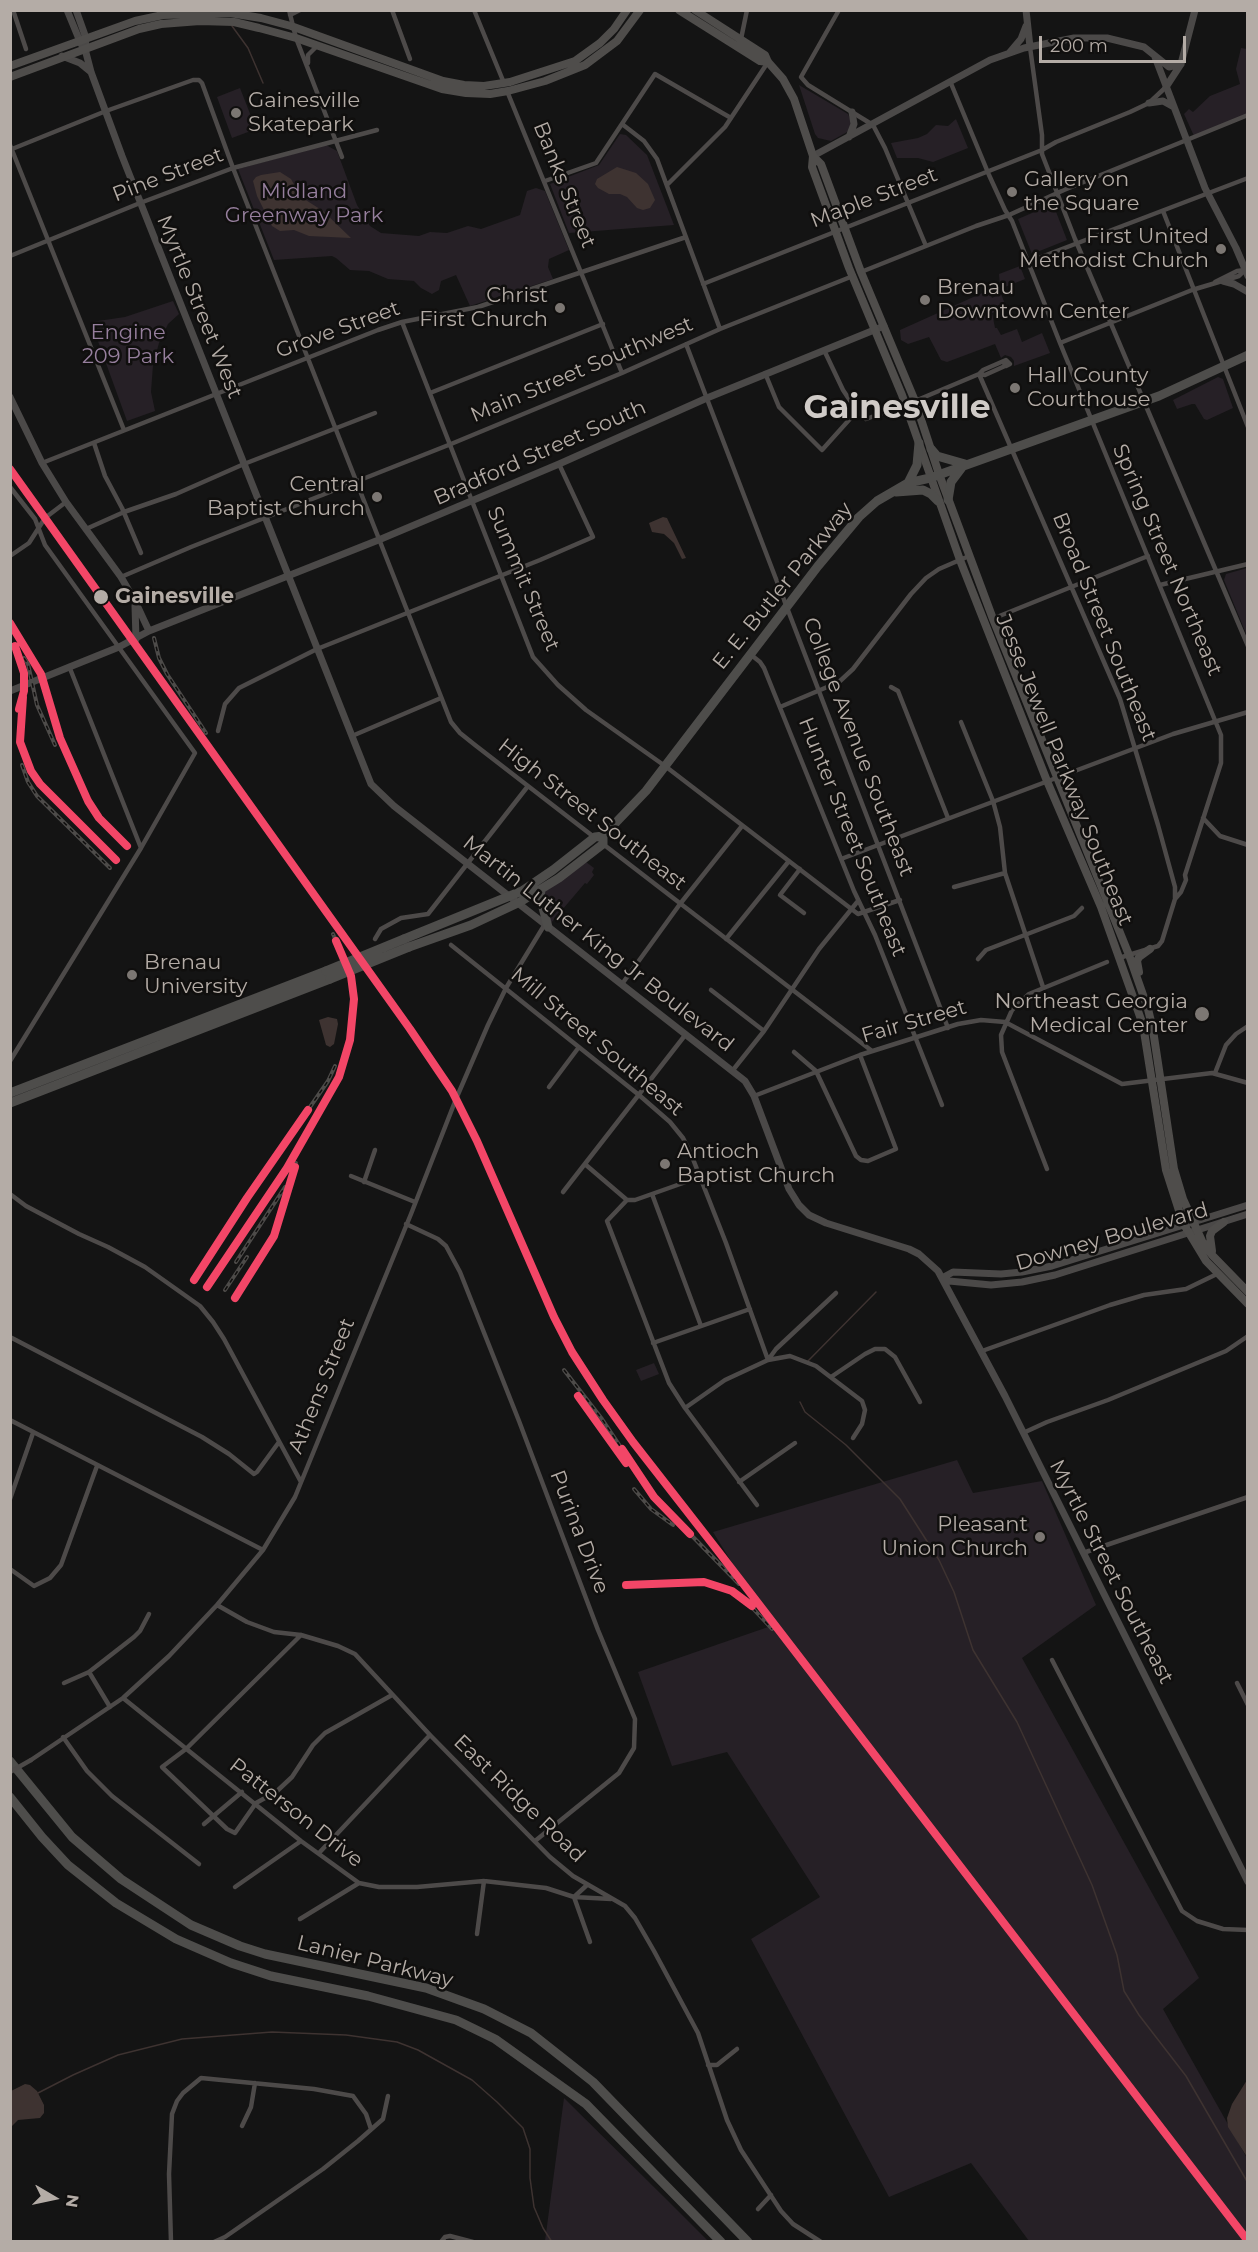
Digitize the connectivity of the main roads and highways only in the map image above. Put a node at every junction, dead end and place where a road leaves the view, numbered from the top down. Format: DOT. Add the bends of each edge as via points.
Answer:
graph roads {
  1 [pos="627,10"];
  2 [pos="640,10"];
  3 [pos="679,10"];
  4 [pos="695,10"];
  5 [pos="768,62"];
  6 [pos="10,66"];
  7 [pos="10,77"];
  8 [pos="506,87"];
  9 [pos="813,156"];
  10 [pos="1248,355"];
  11 [pos="919,443"];
  12 [pos="931,450"];
  13 [pos="965,464"];
  14 [pos="934,476"];
  15 [pos="908,483"];
  16 [pos="890,492"];
  17 [pos="943,500"];
  18 [pos="990,621"];
  19 [pos="600,839"];
  20 [pos="541,890"];
  21 [pos="546,925"];
  22 [pos="406,943"];
  23 [pos="1150,949"];
  24 [pos="328,975"];
  25 [pos="1148,1009"];
  26 [pos="10,1093"];
  27 [pos="10,1103"];
  28 [pos="1224,1222"];
  29 [pos="1212,1255"];
  30 [pos="1248,1292"];
  31 [pos="1248,1304"];
  32 [pos="10,1761"];
  33 [pos="10,1797"];
  34 [pos="721,2241"];
  35 [pos="748,2241"];
  1 -- 8 [label="main road" via="607,37 582,57"];
  2 -- 8 [label="main road" via="617,41 585,65"];
  3 -- 5 [label="main road" via="760,61"];
  4 -- 5 [label="main road" via="765,55"];
  5 -- 9 [label="main road" via="794,99"];
  6 -- 8 [label="main road" via="135,21 163,15 237,14 293,27 443,81"];
  7 -- 8 [label="main road" via="139,29 200,21 234,22 296,38 456,92 490,94"];
  9 -- 11 [label="main road, Jesse Jewell Parkway Southeast" via="835,231"];
  9 -- 12 [label="main road, Jesse Jewell Parkway Southeast" via="821,164"];
  10 -- 13 [label="highway, E. E. Butler Parkway" via="1145,402"];
  11 -- 14 [label="main road, Jesse Jewell Parkway Southeast"];
  11 -- 15 [label="highway" via="917,467"];
  12 -- 13 [label="highway" via="937,456"];
  12 -- 14 [label="main road, Jesse Jewell Parkway Southeast"];
  13 -- 14 [label="highway, E. E. Butler Parkway"];
  13 -- 17 [label="highway"];
  14 -- 15 [label="highway, E. E. Butler Parkway"];
  14 -- 17 [label="main road, Jesse Jewell Parkway Southeast"];
  15 -- 16 [label="highway, E. E. Butler Parkway"];
  16 -- 17 [label="highway" via="923,490"];
  16 -- 19 [label="highway, E. E. Butler Parkway" via="859,517 818,566 636,803"];
  17 -- 18 [label="main road, Jesse Jewell Parkway Southeast" via="969,556"];
  17 -- 18 [label="main road, Jesse Jewell Parkway Southeast" via="960,560"];
  18 -- 25 [label="main road, Jesse Jewell Parkway Southeast"];
  18 -- 31 [label="main road, Jesse Jewell Parkway Southeast" via="1047,781 1101,907 1143,1025 1166,1170 1183,1224 1206,1261"];
  19 -- 20 [label="highway, E. E. Butler Parkway"];
  19 -- 22 [label="highway, E. E. Butler Parkway" via="522,891"];
  20 -- 21 [label="highway"];
  20 -- 22 [label="highway, E. E. Butler Parkway" via="471,925"];
  22 -- 24 [label="highway, E. E. Butler Parkway, bridge"];
  23 -- 25 [label="main road" via="1137,961"];
  24 -- 26 [label="highway, E. E. Butler Parkway"];
  24 -- 27 [label="highway, E. E. Butler Parkway"];
  25 -- 29 [label="main road, Jesse Jewell Parkway Southeast" via="1178,1185 1202,1242"];
  28 -- 29 [label="main road" via="1212,1231"];
  29 -- 30 [label="main road, Jesse Jewell Parkway Southeast"];
  32 -- 35 [label="highway, Lanier Parkway" via="72,1837 121,1879 190,1925 265,1954 426,1988 531,2033 593,2082"];
  33 -- 34 [label="highway, Lanier Parkway" via="68,1865 116,1903 176,1939 271,1976 456,2020 495,2039 586,2104"];
}
